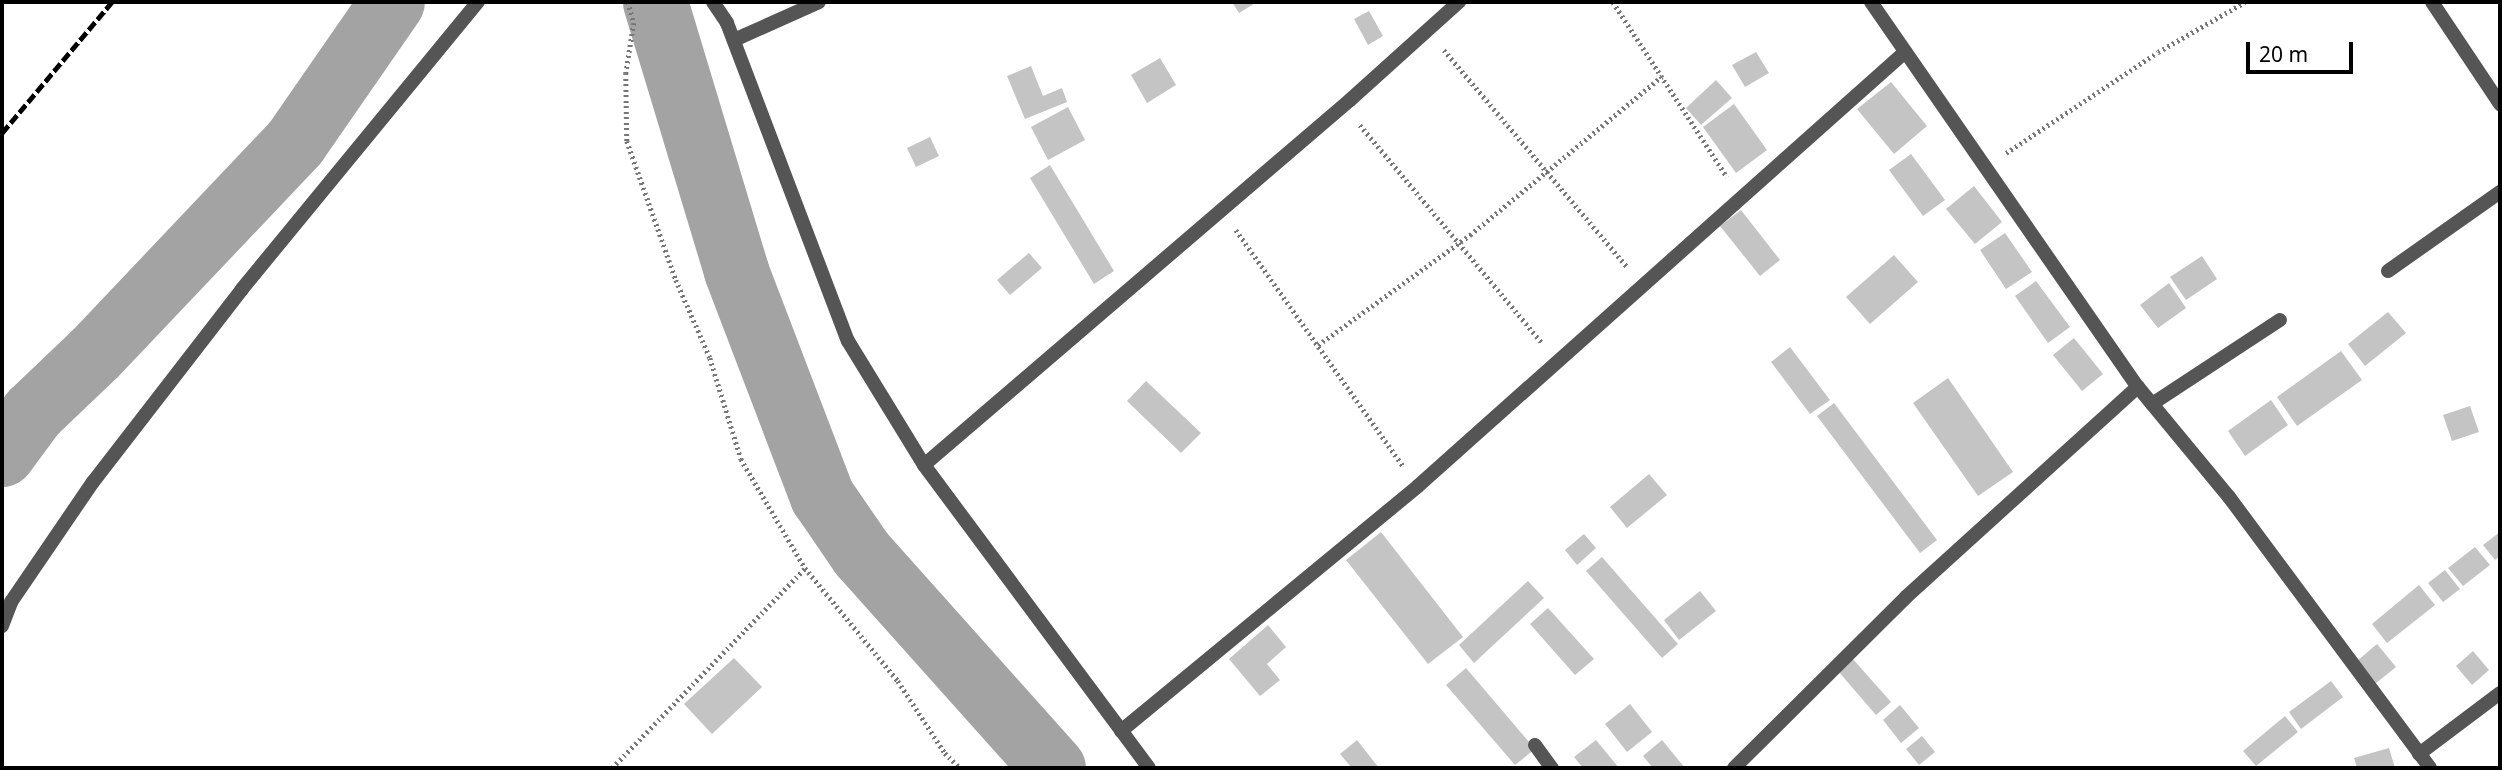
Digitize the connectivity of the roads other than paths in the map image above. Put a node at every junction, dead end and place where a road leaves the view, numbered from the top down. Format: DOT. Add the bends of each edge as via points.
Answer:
graph roads {
  1 [pos="478,2"];
  2 [pos="713,2"];
  3 [pos="819,2"];
  4 [pos="1459,2"];
  5 [pos="1871,2"];
  6 [pos="2432,2"];
  7 [pos="734,40"];
  8 [pos="1905,52"];
  9 [pos="2500,104"];
  10 [pos="2500,192"];
  11 [pos="2388,271"];
  12 [pos="2280,320"];
  13 [pos="2138,387"];
  14 [pos="2152,404"];
  15 [pos="924,465"];
  16 [pos="2,626"];
  17 [pos="2500,693"];
  18 [pos="1121,731"];
  19 [pos="1535,745"];
  20 [pos="2419,754"];
  21 [pos="1149,768"];
  22 [pos="1552,768"];
  23 [pos="1734,768"];
  24 [pos="2430,768"];
  1 -- 16 [label="street" via="242,289 102,472 11,602"];
  2 -- 7 [label="street"];
  3 -- 7 [label="street"];
  4 -- 15 [label="street"];
  5 -- 8 [label="street"];
  6 -- 9 [label="street"];
  7 -- 15 [label="street" via="848,341"];
  8 -- 13 [label="street"];
  8 -- 18 [label="street" via="1418,486"];
  10 -- 11 [label="street"];
  12 -- 14 [label="street"];
  13 -- 14 [label="street"];
  13 -- 23 [label="street" via="1906,597"];
  14 -- 20 [label="street" via="2229,497"];
  15 -- 18 [label="street"];
  17 -- 20 [label="street"];
  18 -- 21 [label="street"];
  19 -- 22 [label="street"];
  20 -- 24 [label="street"];
}
